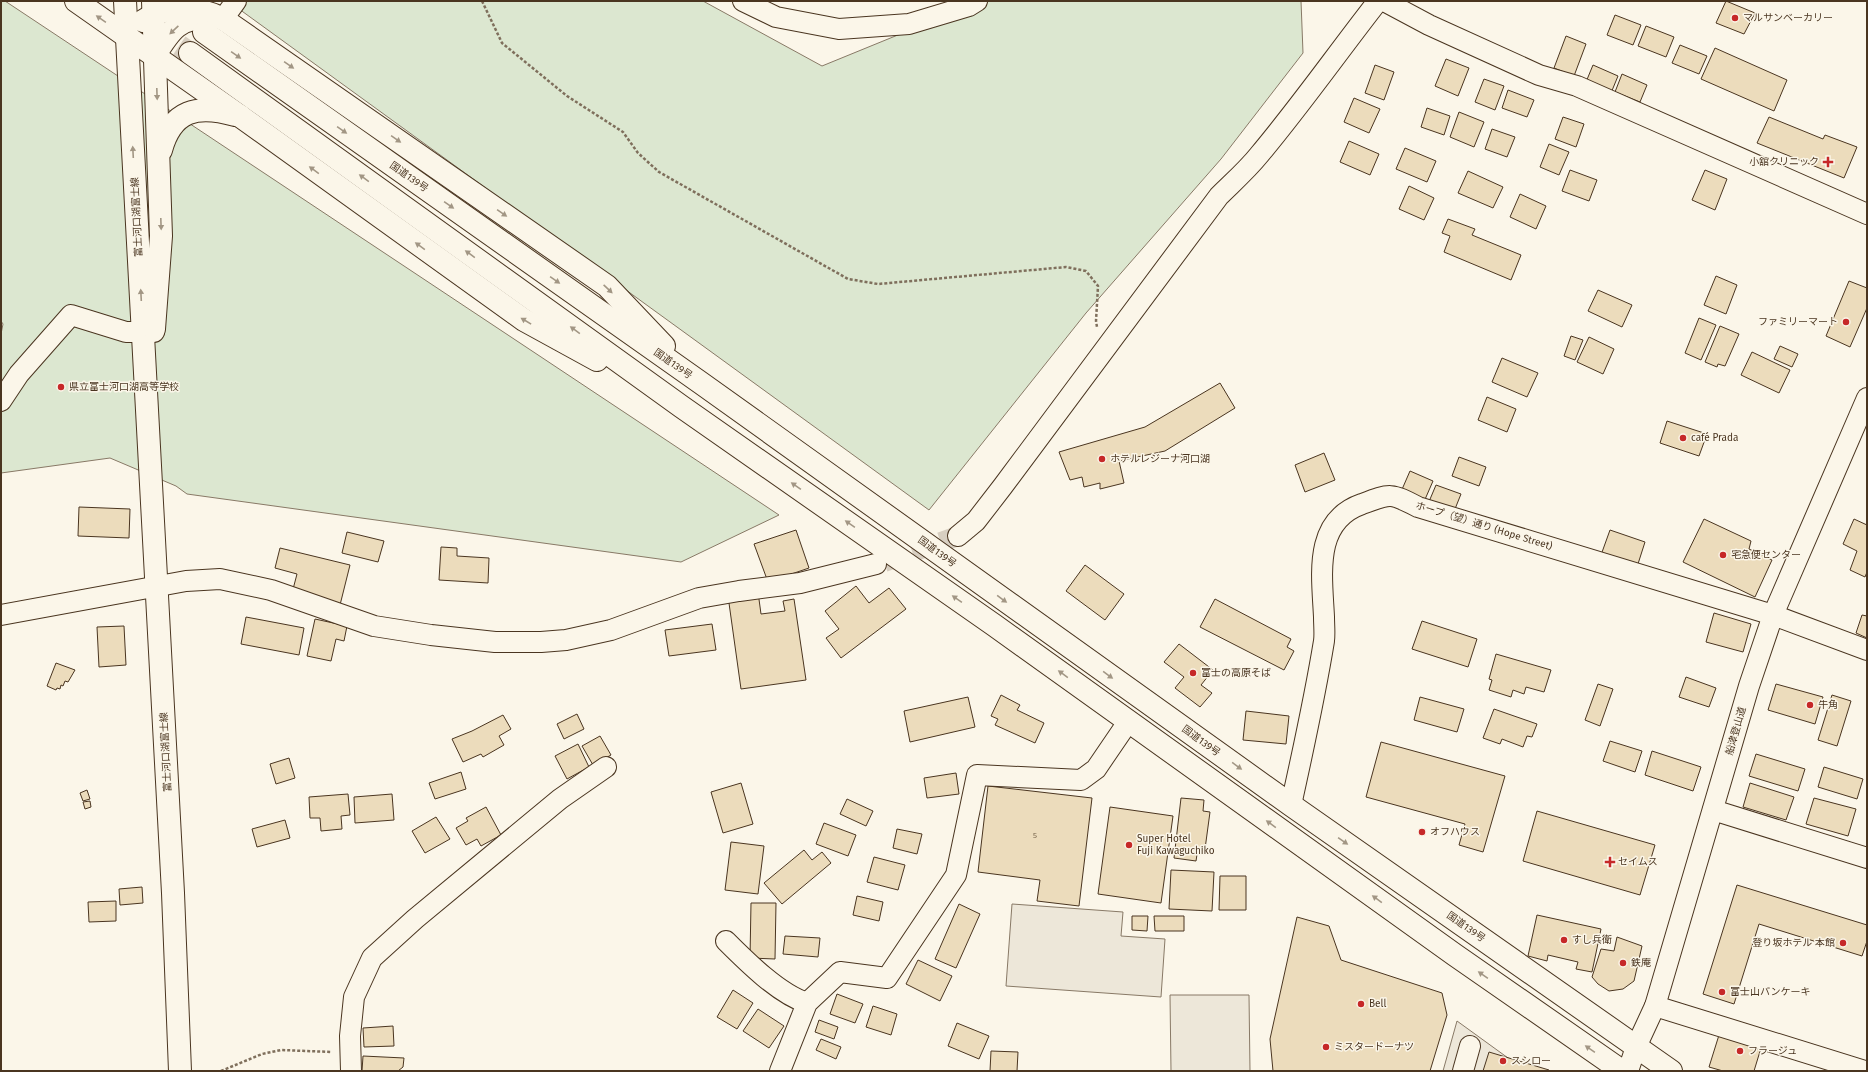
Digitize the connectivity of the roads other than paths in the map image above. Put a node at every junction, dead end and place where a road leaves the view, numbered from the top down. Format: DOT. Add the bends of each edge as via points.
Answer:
graph roads {
  1 [pos="76,1"];
  2 [pos="125,1"];
  3 [pos="198,1"];
  4 [pos="236,1"];
  5 [pos="743,1"];
  6 [pos="977,1"];
  7 [pos="1378,1"];
  8 [pos="1384,1"];
  9 [pos="154,7"];
  10 [pos="223,19"];
  11 [pos="204,32"];
  12 [pos="127,37"];
  13 [pos="190,53"];
  14 [pos="155,55"];
  15 [pos="240,116"];
  16 [pos="159,157"];
  17 [pos="1867,214"];
  18 [pos="149,332"];
  19 [pos="701,383"];
  20 [pos="1867,398"];
  21 [pos="1,401"];
  22 [pos="682,407"];
  23 [pos="958,536"];
  24 [pos="876,564"];
  25 [pos="156,587"];
  26 [pos="1773,615"];
  27 [pos="1,616"];
  28 [pos="1867,650"];
  29 [pos="1128,722"];
  30 [pos="606,767"];
  31 [pos="1291,805"];
  32 [pos="1713,810"];
  33 [pos="1867,858"];
  34 [pos="726,941"];
  35 [pos="807,1003"];
  36 [pos="1655,1006"];
  37 [pos="1470,1046"];
  38 [pos="1636,1047"];
  39 [pos="351,1062"];
  40 [pos="180,1071"];
  41 [pos="780,1071"];
  42 [pos="1463,1071"];
  43 [pos="1622,1071"];
  44 [pos="1628,1071"];
  45 [pos="1671,1071"];
  46 [pos="1865,1071"];
  12 -- 1 [label="main road, one-way"];
  2 -- 12 [label="main road, 富士河口湖富士線"];
  3 -- 10 [label="main road"];
  4 -- 10 [label="street"];
  5 -- 6 [label="street" via="776,17 839,29 909,24 969,6"];
  7 -- 23 [label="street" via="1258,157 1219,196 976,522"];
  8 -- 17 [label="street" via="1429,25 1539,75 1577,86"];
  9 -- 10 [label="main road" via="194,8"];
  9 -- 12 [label="main road" via="136,24"];
  9 -- 14 [label="main road, 富士河口湖富士線"];
  10 -- 14 [label="main road, one-way" via="194,17 180,24"];
  10 -- 19 [label="main road, one-way" via="607,286"];
  11 -- 19 [label="main road, 国道139号, one-way"];
  12 -- 14 [label="main road"];
  18 -- 12 [label="main road, 富士河口湖富士線, one-way"];
  22 -- 13 [label="main road, one-way"];
  14 -- 15 [label="main road"];
  14 -- 16 [label="main road, 富士河口湖富士線, one-way"];
  15 -- 16 [label="main road" via="216,110 196,111 183,115 165,136"];
  22 -- 15 [label="main road, one-way" via="524,320"];
  16 -- 18 [label="main road, 富士河口湖富士線, one-way" via="161,236"];
  18 -- 21 [label="street" via="126,332 71,315 19,374"];
  18 -- 25 [label="main road, 富士河口湖富士線" via="148,432"];
  19 -- 31 [label="main road, 国道139号, one-way"];
  20 -- 26 [label="street, 船津登山道"];
  29 -- 22 [label="main road, one-way"];
  24 -- 25 [label="street" via="800,583 699,598 611,630 566,640 541,642 495,642 374,626 271,590 220,579 186,581"];
  25 -- 27 [label="street"];
  25 -- 40 [label="main road, 富士河口湖富士線"];
  26 -- 28 [label="street, ホープ（望）通り (Hope Street)"];
  26 -- 31 [label="street, ホープ（望）通り (Hope Street)" via="1418,507 1396,496 1380,497 1355,506 1340,515 1328,534 1322,565 1324,639"];
  26 -- 32 [label="street, 船津登山道" via="1749,686"];
  29 -- 35 [label="street" via="1096,769 1081,780 977,775 956,876 887,978 840,972"];
  43 -- 29 [label="main road, one-way"];
  30 -- 39 [label="street" via="560,799 415,919 372,958 354,997 350,1036"];
  31 -- 38 [label="main road, 国道139号, one-way"];
  32 -- 33 [label="street"];
  32 -- 36 [label="street, 船津登山道"];
  34 -- 35 [label="street" via="752,967 796,1000"];
  35 -- 41 [label="street"];
  36 -- 38 [label="street, 船津登山道"];
  36 -- 46 [label="street"];
  37 -- 42 [label="street"];
  38 -- 44 [label="street, 船津登山道"];
  38 -- 45 [label="main road, 国道139号"];
}
